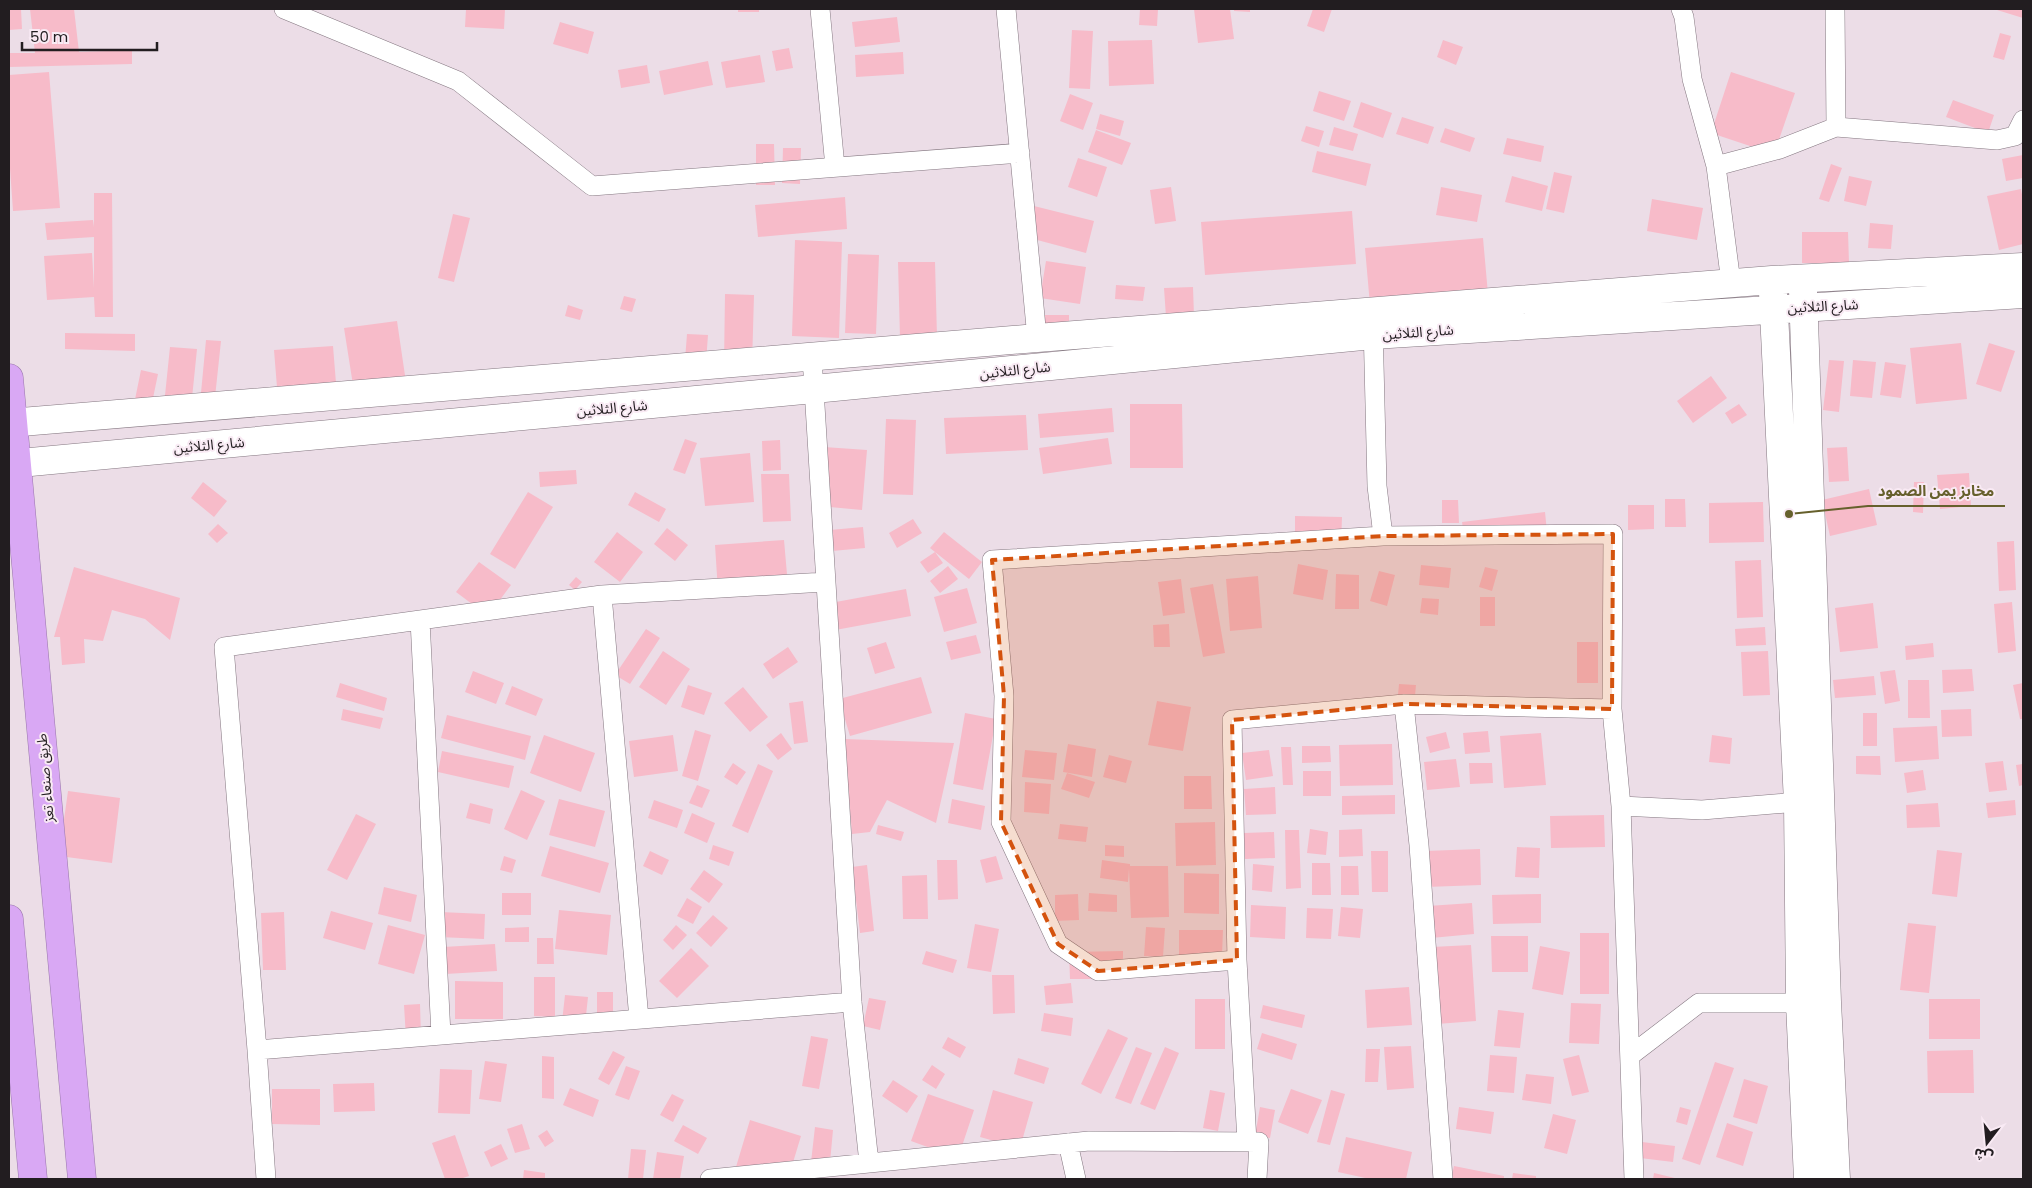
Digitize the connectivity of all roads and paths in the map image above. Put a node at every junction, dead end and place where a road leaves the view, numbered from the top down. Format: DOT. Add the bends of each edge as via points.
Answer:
graph roads {
  1 [pos="284,9"];
  2 [pos="820,9"];
  3 [pos="1006,9"];
  4 [pos="1681,9"];
  5 [pos="1835,9"];
  6 [pos="2023,120"];
  7 [pos="1836,127"];
  8 [pos="1020,153"];
  9 [pos="1716,166"];
  10 [pos="835,167"];
  11 [pos="2023,266"];
  12 [pos="1802,278"];
  13 [pos="1772,280"];
  14 [pos="1731,283"];
  15 [pos="2023,294"];
  16 [pos="1804,307"];
  17 [pos="1774,308"];
  18 [pos="1372,323"];
  19 [pos="1037,338"];
  20 [pos="812,357"];
  21 [pos="9,378"];
  22 [pos="814,389"];
  23 [pos="11,423"];
  24 [pos="12,464"];
  25 [pos="1383,536"];
  26 [pos="825,582"];
  27 [pos="602,595"];
  28 [pos="420,620"];
  29 [pos="1404,704"];
  30 [pos="1612,709"];
  31 [pos="1798,802"];
  32 [pos="1621,806"];
  33 [pos="9,919"];
  34 [pos="1237,960"];
  35 [pos="852,1002"];
  36 [pos="1800,1002"];
  37 [pos="639,1019"];
  38 [pos="441,1035"];
  39 [pos="257,1050"];
  40 [pos="1631,1056"];
  41 [pos="1247,1142"];
  42 [pos="1068,1143"];
  43 [pos="869,1163"];
  44 [pos="33,1179"];
  45 [pos="82,1179"];
  46 [pos="266,1179"];
  47 [pos="710,1179"];
  48 [pos="1076,1179"];
  49 [pos="1257,1179"];
  50 [pos="1443,1179"];
  51 [pos="1634,1179"];
  52 [pos="1808,1179"];
  53 [pos="1836,1179"];
  1 -- 10 [label="street" via="458,82 592,186"];
  2 -- 10 [label="street"];
  3 -- 8 [label="street"];
  4 -- 9 [label="street" via="1692,79"];
  5 -- 7 [label="street"];
  6 -- 7 [label="street" via="2015,136 1998,140"];
  7 -- 9 [label="street" via="1780,149"];
  8 -- 10 [label="street"];
  8 -- 19 [label="street"];
  9 -- 14 [label="street"];
  11 -- 12 [label="street, شارع الثلاثين"];
  12 -- 13 [label="street, شارع الثلاثين"];
  12 -- 16 [label="street"];
  13 -- 14 [label="street, شارع الثلاثين"];
  13 -- 17 [label="street"];
  14 -- 18 [label="street, شارع الثلاثين"];
  15 -- 16 [label="street, شارع الثلاثين"];
  16 -- 17 [label="street, شارع الثلاثين"];
  16 -- 53 [label="street"];
  17 -- 18 [label="street, شارع الثلاثين"];
  17 -- 31 [label="street"];
  18 -- 19 [label="street, شارع الثلاثين"];
  18 -- 22 [label="street, شارع الثلاثين"];
  18 -- 25 [label="street" via="1377,486"];
  19 -- 20 [label="street, شارع الثلاثين"];
  20 -- 22 [label="street"];
  20 -- 23 [label="street, شارع الثلاثين"];
  21 -- 23 [label="highway, طريق صنعاء تعز"];
  22 -- 24 [label="street, شارع الثلاثين"];
  22 -- 26 [label="street"];
  23 -- 24 [label="highway, طريق صنعاء تعز"];
  24 -- 45 [label="highway, طريق صنعاء تعز"];
  25 -- 30 [label="street" via="1612,534"];
  25 -- 34 [label="street" via="992,560 1004,696 1001,822 1058,944 1098,971"];
  26 -- 27 [label="street"];
  26 -- 35 [label="street"];
  27 -- 28 [label="street"];
  27 -- 37 [label="street"];
  28 -- 38 [label="street"];
  28 -- 39 [label="street" via="224,647"];
  29 -- 30 [label="street"];
  29 -- 34 [label="street" via="1232,720"];
  29 -- 50 [label="street" via="1419,846"];
  30 -- 32 [label="street"];
  31 -- 32 [label="street" via="1702,810"];
  31 -- 36 [label="street"];
  32 -- 40 [label="street"];
  33 -- 44 [label="highway"];
  34 -- 41 [label="street"];
  35 -- 37 [label="street"];
  35 -- 43 [label="street"];
  36 -- 40 [label="street" via="1699,1003"];
  36 -- 52 [label="street"];
  37 -- 38 [label="street"];
  38 -- 39 [label="street"];
  39 -- 46 [label="street"];
  40 -- 51 [label="street"];
  41 -- 42 [label="street"];
  41 -- 49 [label="street" via="1259,1142"];
  42 -- 43 [label="street"];
  42 -- 48 [label="street"];
  43 -- 47 [label="street"];
}
